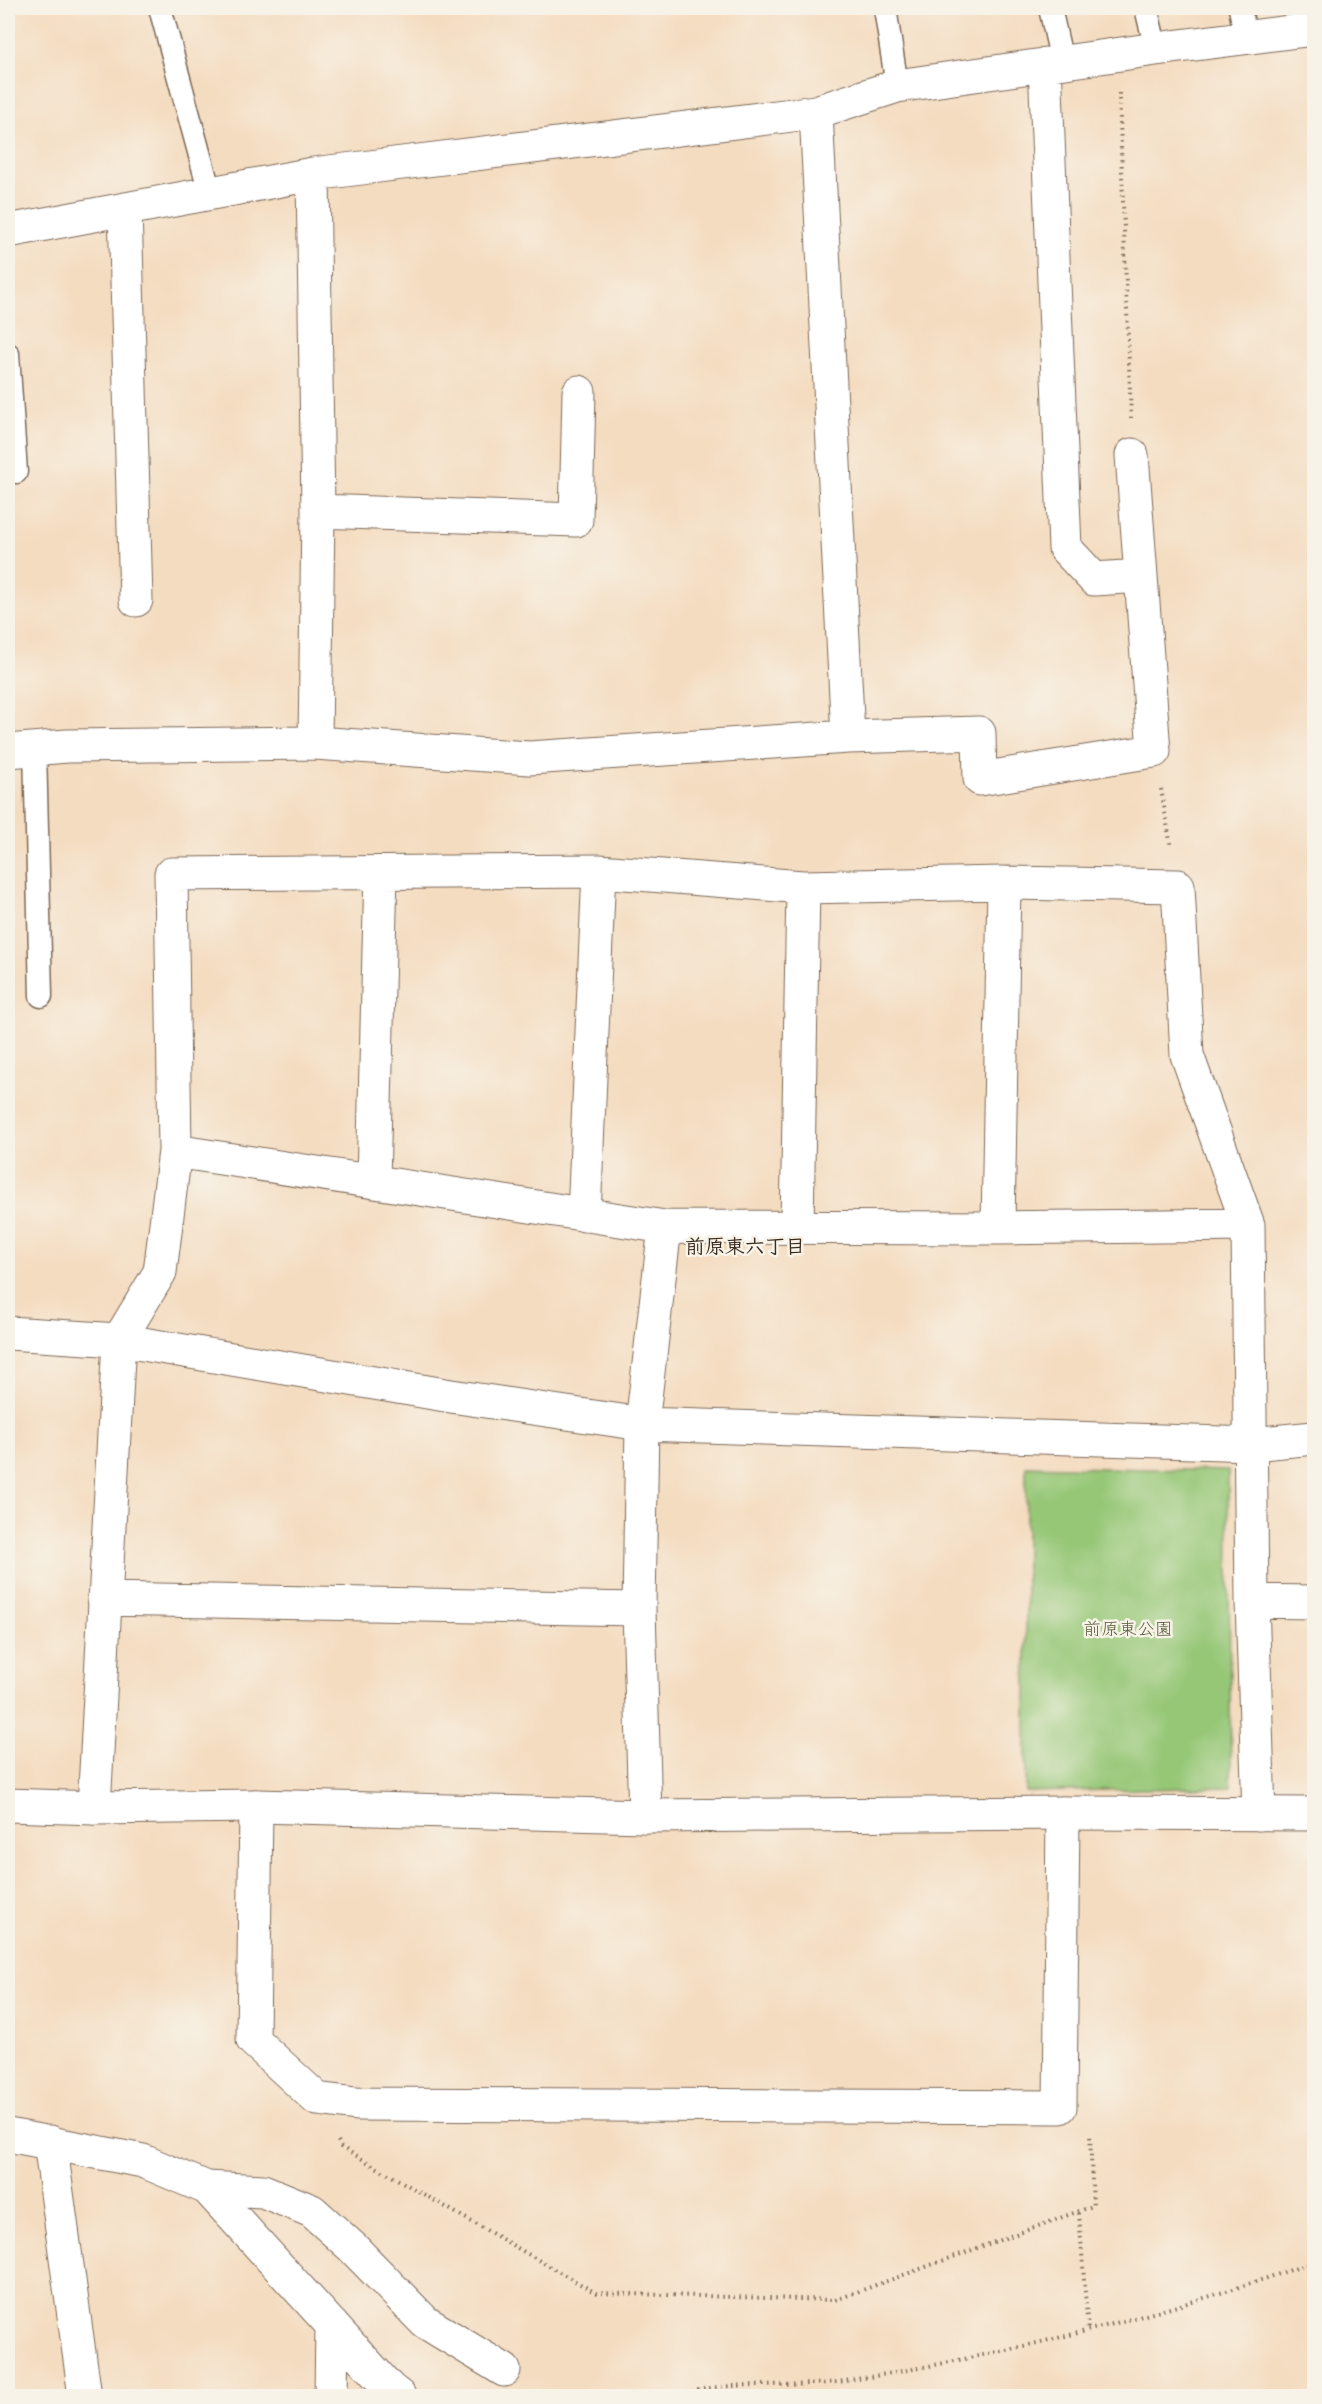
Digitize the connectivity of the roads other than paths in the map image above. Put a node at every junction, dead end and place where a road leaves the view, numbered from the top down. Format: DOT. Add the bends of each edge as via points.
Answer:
graph roads {
  1 [pos="160,8"];
  2 [pos="885,8"];
  3 [pos="1050,8"];
  4 [pos="1146,8"];
  5 [pos="1239,8"];
  6 [pos="1314,29"];
  7 [pos="1246,39"];
  8 [pos="1156,49"];
  9 [pos="1053,63"];
  10 [pos="897,86"];
  11 [pos="816,112"];
  12 [pos="313,174"];
  13 [pos="210,193"];
  14 [pos="125,209"];
  15 [pos="8,231"];
  16 [pos="8,354"];
  17 [pos="579,392"];
  18 [pos="1132,455"];
  19 [pos="16,472"];
  20 [pos="318,511"];
  21 [pos="1141,576"];
  22 [pos="136,600"];
  23 [pos="848,737"];
  24 [pos="315,743"];
  25 [pos="21,750"];
  26 [pos="599,871"];
  27 [pos="381,873"];
  28 [pos="1004,883"];
  29 [pos="803,887"];
  30 [pos="40,996"];
  31 [pos="175,1151"];
  32 [pos="373,1181"];
  33 [pos="584,1215"];
  34 [pos="797,1226"];
  35 [pos="1248,1226"];
  36 [pos="665,1227"];
  37 [pos="998,1228"];
  38 [pos="8,1333"];
  39 [pos="118,1340"];
  40 [pos="642,1424"];
  41 [pos="1314,1438"];
  42 [pos="1252,1444"];
  43 [pos="104,1599"];
  44 [pos="1252,1601"];
  45 [pos="1314,1602"];
  46 [pos="639,1609"];
  47 [pos="8,1805"];
  48 [pos="256,1806"];
  49 [pos="94,1808"];
  50 [pos="1064,1813"];
  51 [pos="1259,1814"];
  52 [pos="1314,1814"];
  53 [pos="645,1816"];
  54 [pos="8,2135"];
  55 [pos="50,2142"];
  56 [pos="207,2188"];
  57 [pos="332,2325"];
  58 [pos="504,2370"];
  59 [pos="85,2397"];
  60 [pos="331,2397"];
  61 [pos="399,2397"];
  1 -- 13 [label="lane"];
  2 -- 10 [label="lane"];
  3 -- 9 [label="lane"];
  4 -- 8 [label="lane"];
  5 -- 7 [label="lane"];
  6 -- 7 [label="street"];
  7 -- 8 [label="street"];
  8 -- 9 [label="street"];
  9 -- 10 [label="street"];
  9 -- 21 [label="street" via="1065,548 1094,579"];
  10 -- 11 [label="street"];
  11 -- 12 [label="street"];
  11 -- 23 [label="street"];
  12 -- 13 [label="street"];
  12 -- 20 [label="street"];
  13 -- 14 [label="street"];
  14 -- 15 [label="street"];
  14 -- 22 [label="street"];
  16 -- 19 [label="lane"];
  17 -- 20 [label="street" via="576,520"];
  18 -- 21 [label="street"];
  20 -- 24 [label="street"];
  21 -- 23 [label="street" via="1154,751 980,779 979,733"];
  23 -- 24 [label="street" via="529,758"];
  24 -- 25 [label="street"];
  25 -- 30 [label="lane"];
  26 -- 27 [label="street"];
  26 -- 29 [label="street"];
  26 -- 33 [label="street"];
  27 -- 31 [label="street" via="171,874"];
  27 -- 32 [label="street"];
  28 -- 29 [label="street"];
  28 -- 35 [label="street" via="1178,886 1187,1055"];
  28 -- 37 [label="street"];
  29 -- 34 [label="street"];
  31 -- 32 [label="street"];
  31 -- 39 [label="street" via="160,1272"];
  32 -- 33 [label="street"];
  33 -- 36 [label="street"];
  34 -- 36 [label="street"];
  34 -- 37 [label="street"];
  35 -- 37 [label="street"];
  35 -- 42 [label="street"];
  36 -- 40 [label="street"];
  38 -- 39 [label="street"];
  39 -- 40 [label="street"];
  39 -- 43 [label="street"];
  40 -- 42 [label="street"];
  40 -- 46 [label="street"];
  41 -- 42 [label="street"];
  42 -- 44 [label="street"];
  43 -- 46 [label="street"];
  43 -- 49 [label="street"];
  44 -- 45 [label="street"];
  44 -- 51 [label="street"];
  46 -- 53 [label="street"];
  47 -- 49 [label="street"];
  48 -- 49 [label="street"];
  48 -- 50 [label="street" via="253,2040 317,2099 356,2104 1060,2107"];
  48 -- 53 [label="street"];
  50 -- 51 [label="street"];
  50 -- 53 [label="street"];
  51 -- 52 [label="street"];
  54 -- 55 [label="street"];
  55 -- 56 [label="street" via="142,2161"];
  55 -- 59 [label="street"];
  56 -- 57 [label="street"];
  56 -- 58 [label="street" via="263,2191 312,2211 425,2322"];
  57 -- 60 [label="street"];
  57 -- 61 [label="street"];
}
